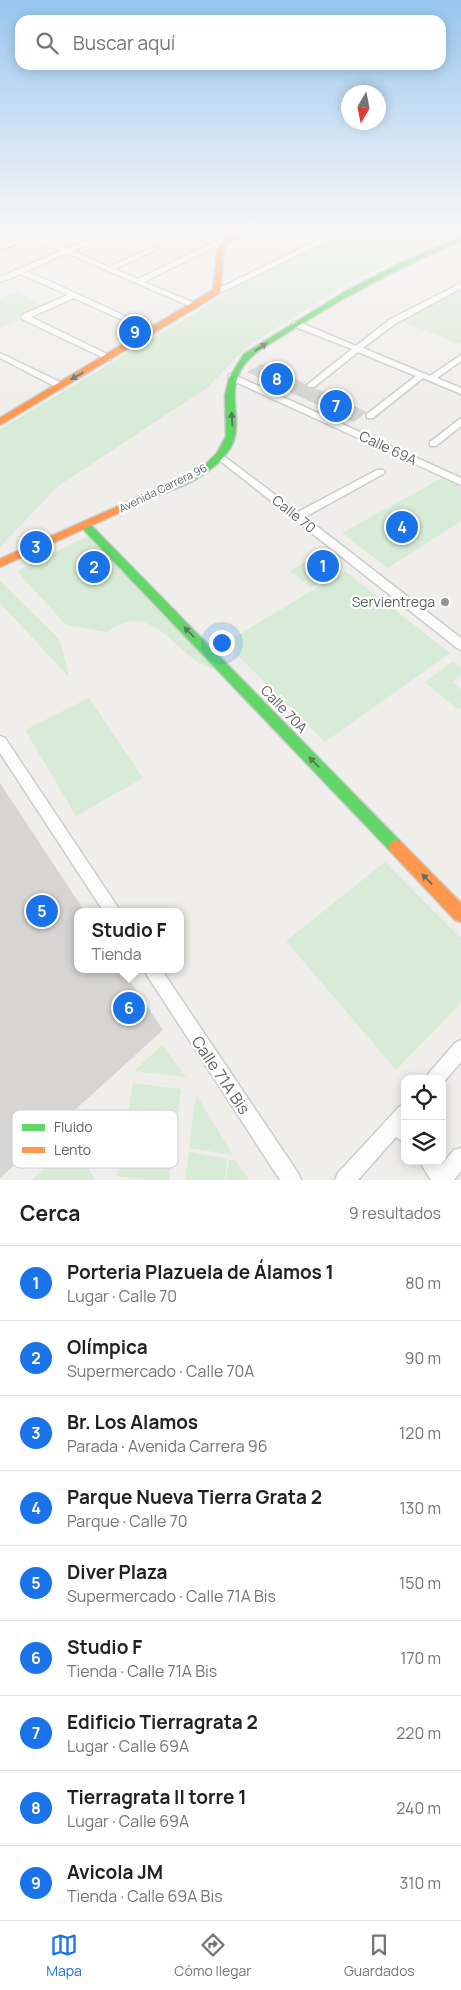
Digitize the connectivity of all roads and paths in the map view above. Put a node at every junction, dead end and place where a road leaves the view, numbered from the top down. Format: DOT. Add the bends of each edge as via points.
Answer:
graph roads {
  1 [pos="54,286"];
  2 [pos="147,286"];
  3 [pos="217,286"];
  4 [pos="227,286"];
  5 [pos="356,286"];
  6 [pos="459,286"];
  7 [pos="217,291"];
  8 [pos="74,295"];
  9 [pos="194,306"];
  10 [pos="296,324"];
  11 [pos="154,331"];
  12 [pos="359,350"];
  13 [pos="0,355"];
  14 [pos="461,357"];
  15 [pos="108,358"];
  16 [pos="422,375"];
  17 [pos="232,377"];
  18 [pos="431,379"];
  19 [pos="60,386"];
  20 [pos="311,386"];
  21 [pos="461,391"];
  22 [pos="370,416"];
  23 [pos="461,421"];
  24 [pos="0,422"];
  25 [pos="433,444"];
  26 [pos="221,457"];
  27 [pos="380,472"];
  28 [pos="461,482"];
  29 [pos="297,517"];
  30 [pos="85,525"];
  31 [pos="1,562"];
  32 [pos="461,645"];
  33 [pos="0,742"];
  34 [pos="110,908"];
  35 [pos="461,914"];
  36 [pos="154,973"];
  37 [pos="461,1049"];
  38 [pos="438,1075"];
  39 [pos="401,1124"];
  40 [pos="461,1156"];
  41 [pos="431,1165"];
  42 [pos="350,1178"];
  43 [pos="443,1179"];
  44 [pos="291,1180"];
  1 -- 8 [label="street"];
  2 -- 9 [label="street"];
  3 -- 7 [label="main road"];
  4 -- 7 [label="street"];
  5 -- 10 [label="main road"];
  6 -- 12 [label="street" via="392,322"];
  7 -- 9 [label="main road"];
  8 -- 11 [label="street"];
  8 -- 15 [label="street" via="25,318"];
  9 -- 11 [label="main road"];
  10 -- 12 [label="street"];
  17 -- 10 [label="main road, one-way" via="247,356"];
  11 -- 15 [label="main road"];
  12 -- 16 [label="street"];
  12 -- 20 [label="street"];
  13 -- 19 [label="street"];
  14 -- 18 [label="street"];
  15 -- 19 [label="main road, one-way"];
  16 -- 18 [label="street"];
  16 -- 22 [label="street"];
  26 -- 17 [label="main road, Avenida Carrera 96, one-way" via="233,431"];
  17 -- 28 [label="street, Calle 69A"];
  18 -- 21 [label="street"];
  19 -- 24 [label="main road"];
  23 -- 25 [label="street"];
  26 -- 29 [label="street, Calle 70"];
  26 -- 30 [label="main road, Avenida Carrera 96" via="206,469"];
  27 -- 29 [label="street"];
  29 -- 32 [label="street, Calle 70"];
  30 -- 31 [label="main road, Avenida Carrera 96"];
  35 -- 30 [label="main road, Calle 70A, one-way"];
  33 -- 34 [label="street"];
  36 -- 44 [label="street, Calle 71A Bis"];
  37 -- 38 [label="street"];
  39 -- 42 [label="street"];
  40 -- 43 [label="street"];
  41 -- 43 [label="street"];
}
